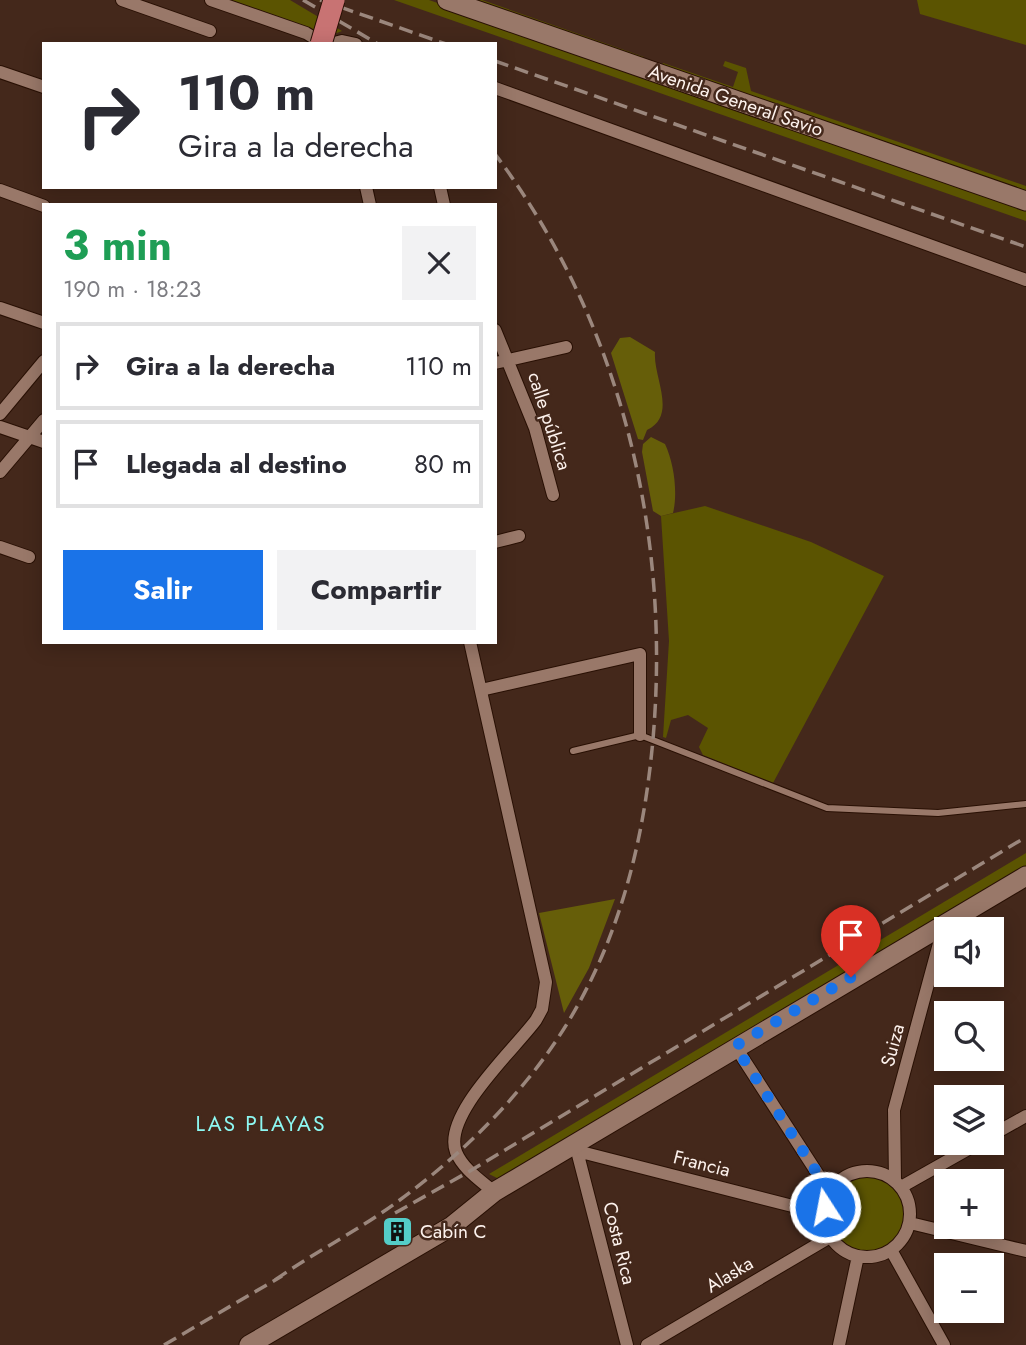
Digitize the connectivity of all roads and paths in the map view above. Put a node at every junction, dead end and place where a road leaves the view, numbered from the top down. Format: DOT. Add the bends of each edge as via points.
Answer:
graph roads {
  1 [pos="122,0"];
  2 [pos="211,0"];
  3 [pos="334,0"];
  4 [pos="447,0"];
  5 [pos="210,31"];
  6 [pos="328,42"];
  7 [pos="330,42"];
  8 [pos="0,72"];
  9 [pos="42,87"];
  10 [pos="497,89"];
  11 [pos="0,190"];
  12 [pos="1026,201"];
  13 [pos="42,205"];
  14 [pos="1026,280"];
  15 [pos="0,308"];
  16 [pos="42,322"];
  17 [pos="497,334"];
  18 [pos="566,347"];
  19 [pos="509,360"];
  20 [pos="42,363"];
  21 [pos="497,363"];
  22 [pos="0,414"];
  23 [pos="42,422"];
  24 [pos="0,427"];
  25 [pos="29,437"];
  26 [pos="42,441"];
  27 [pos="0,472"];
  28 [pos="553,495"];
  29 [pos="519,536"];
  30 [pos="497,541"];
  31 [pos="0,547"];
  32 [pos="29,557"];
  33 [pos="470,644"];
  34 [pos="481,690"];
  35 [pos="640,735"];
  36 [pos="573,751"];
  37 [pos="1026,804"];
  38 [pos="1026,876"];
  39 [pos="953,917"];
  40 [pos="934,928"];
  41 [pos="934,960"];
  42 [pos="735,1046"];
  43 [pos="1026,1116"];
  44 [pos="1004,1128"];
  45 [pos="575,1148"];
  46 [pos="955,1155"];
  47 [pos="898,1184"];
  48 [pos="494,1192"];
  49 [pos="830,1193"];
  50 [pos="824,1214"];
  51 [pos="910,1223"];
  52 [pos="830,1237"];
  53 [pos="891,1250"];
  54 [pos="1026,1251"];
  55 [pos="858,1256"];
  56 [pos="249,1345"];
  57 [pos="627,1345"];
  58 [pos="647,1345"];
  59 [pos="839,1345"];
  60 [pos="944,1345"];
  1 -- 5 [label="street"];
  2 -- 6 [label="street"];
  3 -- 7 [label="main road, bridge"];
  4 -- 12 [label="main road, Avenida General Savio"];
  8 -- 9 [label="street"];
  10 -- 14 [label="street"];
  11 -- 13 [label="street"];
  15 -- 16 [label="street"];
  17 -- 19 [label="street, calle pública"];
  18 -- 19 [label="street, calle pública"];
  19 -- 21 [label="street, calle pública"];
  19 -- 28 [label="street, calle pública" via="540,442"];
  20 -- 22 [label="street"];
  23 -- 25 [label="street"];
  24 -- 25 [label="street"];
  25 -- 26 [label="street"];
  25 -- 27 [label="street"];
  29 -- 30 [label="street"];
  31 -- 32 [label="street"];
  33 -- 34 [label="street"];
  34 -- 35 [label="street" via="640,654"];
  34 -- 48 [label="street" via="546,982 536,1020 455,1126 457,1154"];
  35 -- 36 [label="lane"];
  35 -- 37 [label="lane" via="821,807 937,813"];
  38 -- 39 [label="main road"];
  40 -- 42 [label="main road"];
  41 -- 47 [label="street, Suiza" via="894,1110"];
  42 -- 45 [label="main road"];
  42 -- 49 [label="street"];
  43 -- 44 [label="street"];
  45 -- 48 [label="main road"];
  45 -- 50 [label="street, Francia"];
  45 -- 57 [label="street, Costa Rica"];
  46 -- 47 [label="street"];
  47 -- 49 [label="street" via="881,1173 859,1172 839,1182"];
  47 -- 51 [label="street" via="910,1204"];
  48 -- 56 [label="main road" via="452,1226"];
  49 -- 50 [label="street"];
  50 -- 52 [label="street"];
  51 -- 53 [label="street"];
  51 -- 54 [label="street"];
  52 -- 55 [label="street"];
  52 -- 58 [label="street, Alaska"];
  53 -- 55 [label="street" via="875,1257"];
  53 -- 60 [label="street"];
  55 -- 59 [label="street"];
}
